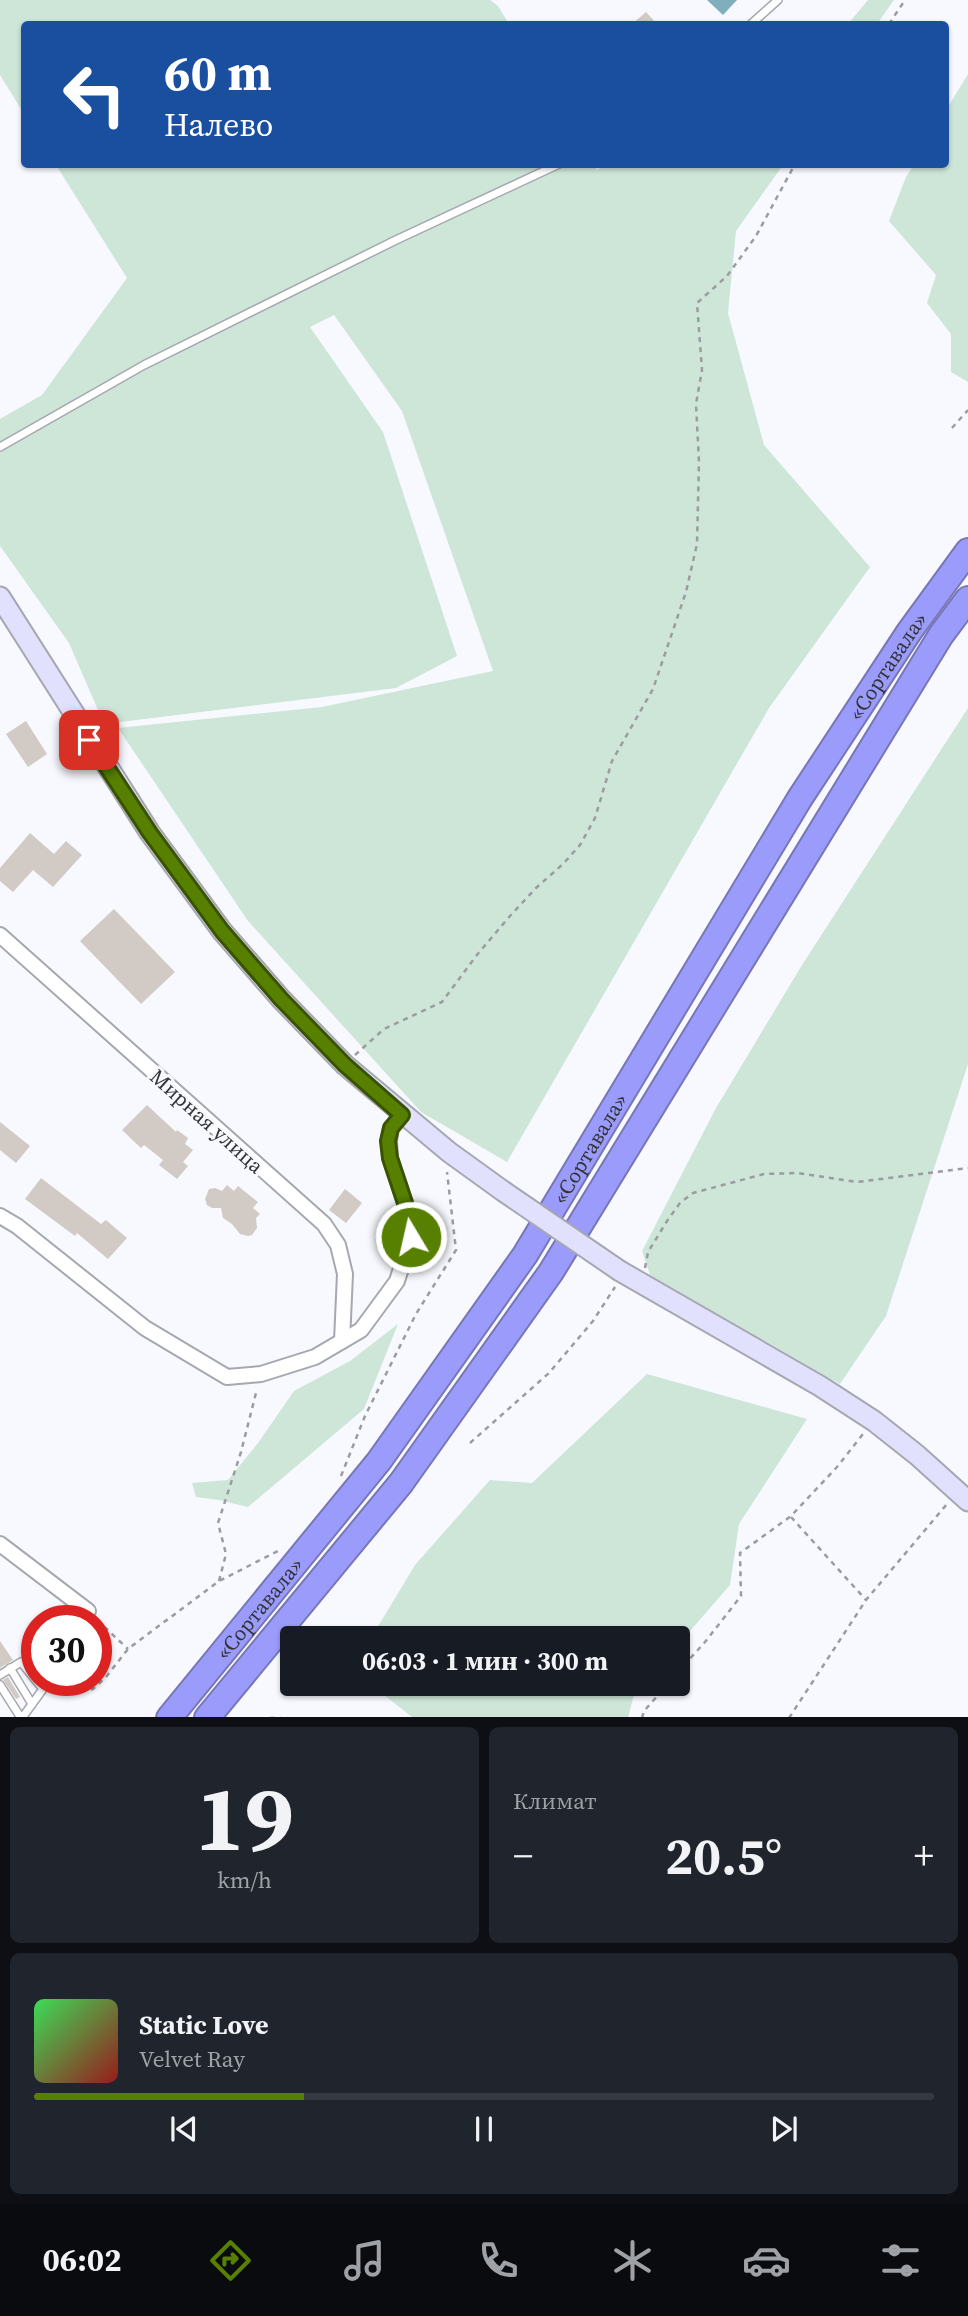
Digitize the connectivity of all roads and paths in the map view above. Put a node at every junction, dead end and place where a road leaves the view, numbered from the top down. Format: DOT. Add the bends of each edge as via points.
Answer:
graph roads {
  1 [pos="778,0"];
  2 [pos="905,0"];
  3 [pos="754,21"];
  4 [pos="891,21"];
  5 [pos="550,168"];
  6 [pos="793,168"];
  7 [pos="968,410"];
  8 [pos="952,428"];
  9 [pos="0,447"];
  10 [pos="968,551"];
  11 [pos="0,597"];
  12 [pos="968,599"];
  13 [pos="0,935"];
  14 [pos="345,1065"];
  15 [pos="402,1115"];
  16 [pos="440,1145"];
  17 [pos="968,1168"];
  18 [pos="0,1216"];
  19 [pos="629,1282"];
  20 [pos="342,1341"];
  21 [pos="261,1374"];
  22 [pos="874,1421"];
  23 [pos="470,1443"];
  24 [pos="340,1477"];
  25 [pos="963,1496"];
  26 [pos="791,1517"];
  27 [pos="0,1544"];
  28 [pos="283,1549"];
  29 [pos="219,1581"];
  30 [pos="866,1600"];
  31 [pos="80,1605"];
  32 [pos="112,1634"];
  33 [pos="128,1649"];
  34 [pos="690,1659"];
  35 [pos="21,1662"];
  36 [pos="10,1668"];
  37 [pos="112,1669"];
  38 [pos="0,1675"];
  39 [pos="0,1685"];
  40 [pos="38,1696"];
  41 [pos="657,1696"];
  42 [pos="32,1704"];
  43 [pos="21,1717"];
  44 [pos="169,1717"];
  45 [pos="207,1717"];
  46 [pos="270,1717"];
  47 [pos="281,1717"];
  48 [pos="642,1717"];
  49 [pos="789,1717"];
  1 -- 3 [label="lane"];
  2 -- 4 [label="path"];
  5 -- 9 [label="lane" via="144,365"];
  6 -- 14 [label="path" via="756,236 727,276 697,303 702,370 696,404 697,544 653,689 612,761 595,818 572,855 510,916 442,1002 384,1029"];
  7 -- 8 [label="path"];
  10 -- 44 [label="highway, «Сортавала»" via="800,798 525,1255 379,1461"];
  11 -- 14 [label="street" via="150,833 222,931"];
  12 -- 45 [label="highway, «Сортавала»" via="941,635 551,1272 401,1483"];
  13 -- 20 [label="street, Мирная улица" via="324,1224 338,1245 345,1274"];
  14 -- 15 [label="street"];
  15 -- 16 [label="street"];
  15 -- 20 [label="street" via="391,1128 388,1141 411,1237 397,1281 360,1330"];
  16 -- 19 [label="street, bridge"];
  16 -- 24 [label="path" via="456,1250 405,1336"];
  17 -- 19 [label="path" via="857,1182 798,1173 764,1174 693,1193 680,1203"];
  18 -- 21 [label="street" via="145,1328 227,1377"];
  19 -- 22 [label="street" via="820,1386"];
  19 -- 23 [label="path" via="616,1286 549,1373"];
  20 -- 21 [label="street" via="315,1357"];
  21 -- 29 [label="path" via="218,1523 226,1554"];
  22 -- 25 [label="street"];
  22 -- 26 [label="path"];
  25 -- 30 [label="path"];
  26 -- 30 [label="path"];
  26 -- 34 [label="path" via="740,1553 741,1596"];
  27 -- 31 [label="street"];
  28 -- 29 [label="path"];
  29 -- 33 [label="path"];
  30 -- 49 [label="path"];
  32 -- 33 [label="path"];
  33 -- 37 [label="path"];
  35 -- 36 [label="lane"];
  36 -- 38 [label="lane"];
  36 -- 42 [label="lane"];
  39 -- 43 [label="lane"];
  40 -- 42 [label="lane"];
  41 -- 48 [label="path"];
  42 -- 43 [label="lane"];
  46 -- 47 [label="path"];
}
